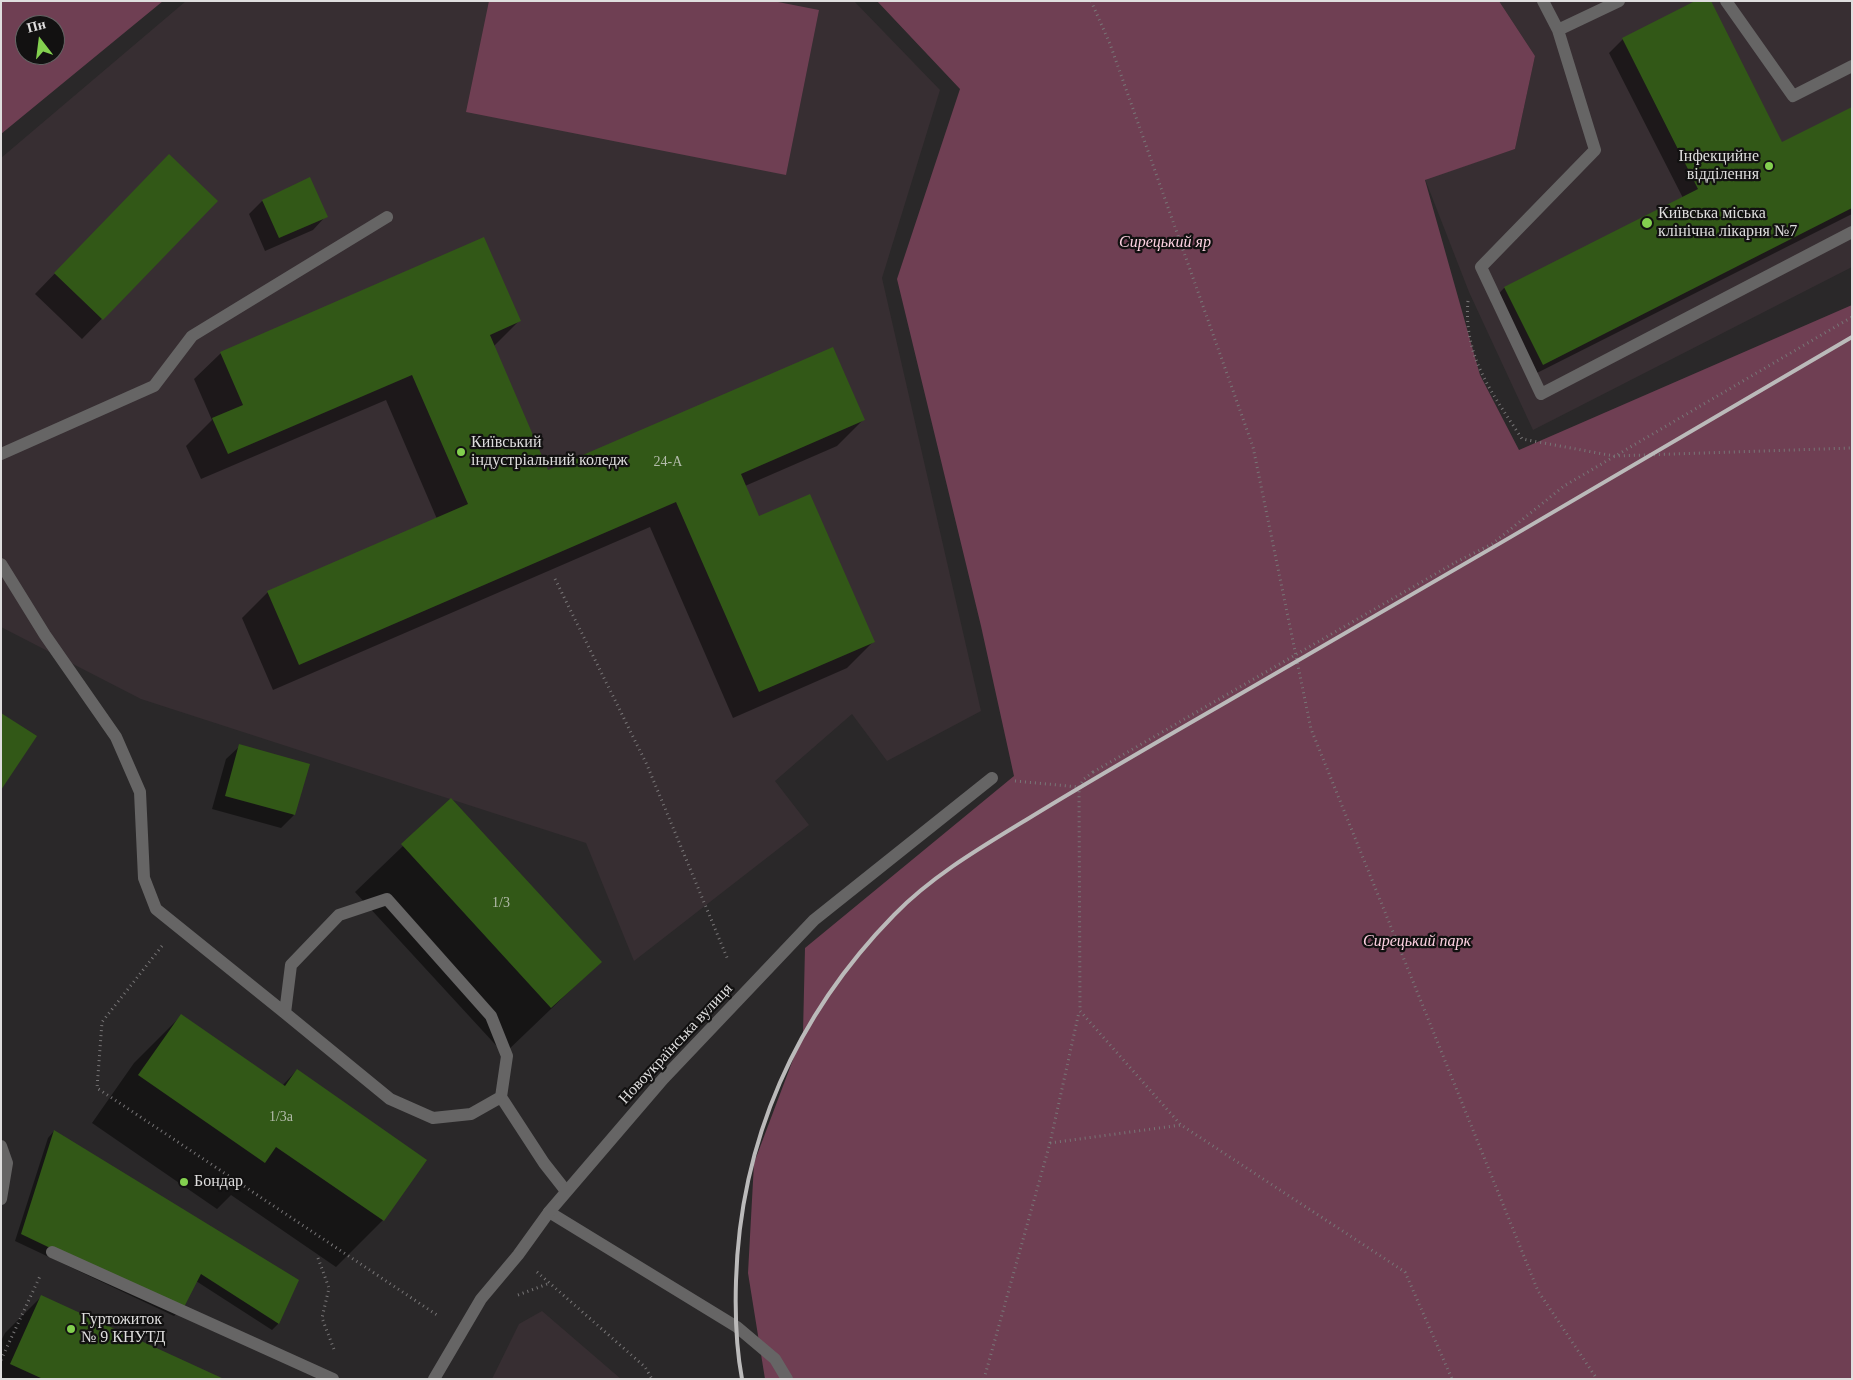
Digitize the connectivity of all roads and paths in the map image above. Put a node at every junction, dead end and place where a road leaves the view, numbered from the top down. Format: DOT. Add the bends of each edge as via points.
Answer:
graph roads {
  1 [pos="1091,1"];
  2 [pos="1543,1"];
  3 [pos="1619,1"];
  4 [pos="1726,1"];
  5 [pos="1558,30"];
  6 [pos="1852,66"];
  7 [pos="388,217"];
  8 [pos="1852,232"];
  9 [pos="1852,317"];
  10 [pos="1852,448"];
  11 [pos="1,454"];
  12 [pos="1614,456"];
  13 [pos="1,564"];
  14 [pos="555,578"];
  15 [pos="992,778"];
  16 [pos="1079,787"];
  17 [pos="178,926"];
  18 [pos="728,960"];
  19 [pos="1080,1011"];
  20 [pos="285,1013"];
  21 [pos="501,1097"];
  22 [pos="1181,1125"];
  23 [pos="1050,1143"];
  24 [pos="1,1146"];
  25 [pos="566,1191"];
  26 [pos="1,1199"];
  27 [pos="549,1212"];
  28 [pos="52,1252"];
  29 [pos="518,1255"];
  30 [pos="318,1258"];
  31 [pos="437,1315"];
  32 [pos="1,1360"];
  33 [pos="338,1362"];
  34 [pos="333,1379"];
  35 [pos="434,1379"];
  36 [pos="652,1379"];
  37 [pos="787,1379"];
  38 [pos="984,1379"];
  39 [pos="1452,1379"];
  40 [pos="1598,1379"];
  1 -- 40 [label="path" via="1110,44 1253,446 1311,729 1538,1292"];
  2 -- 5 [label="street"];
  3 -- 5 [label="street"];
  4 -- 6 [label="street" via="1793,96"];
  5 -- 8 [label="street" via="1595,150 1481,267 1541,394"];
  7 -- 11 [label="street" via="192,336 154,386"];
  9 -- 12 [label="path"];
  10 -- 12 [label="path"];
  12 -- 16 [label="path, bridge" via="1564,486 1492,544 1093,772"];
  13 -- 17 [label="street" via="45,635 116,737 140,792 144,878 156,909"];
  14 -- 18 [label="path" via="647,765"];
  15 -- 16 [label="path"];
  15 -- 25 [label="street, Новоукраїнська вулиця" via="814,920 663,1079"];
  16 -- 19 [label="path"];
  17 -- 20 [label="street"];
  17 -- 31 [label="path" via="102,1022 97,1088"];
  19 -- 22 [label="path"];
  19 -- 23 [label="path"];
  20 -- 21 [label="street" via="390,1099 432,1118 471,1114"];
  20 -- 21 [label="street" via="291,965 340,915 387,899 491,1016 507,1056"];
  21 -- 25 [label="street"];
  22 -- 23 [label="path"];
  22 -- 39 [label="path" via="1405,1272"];
  23 -- 38 [label="path"];
  24 -- 26 [label="street" via="7,1163"];
  25 -- 27 [label="street, Новоукраїнська вулиця"];
  27 -- 29 [label="street, Новоукраїнська вулиця"];
  27 -- 37 [label="street" via="737,1327 775,1359"];
  28 -- 32 [label="path"];
  28 -- 34 [label="street"];
  29 -- 35 [label="street, Новоукраїнська вулиця" via="481,1299"];
  29 -- 36 [label="path" via="645,1367"];
  30 -- 33 [label="path" via="329,1288 322,1318"];
}
